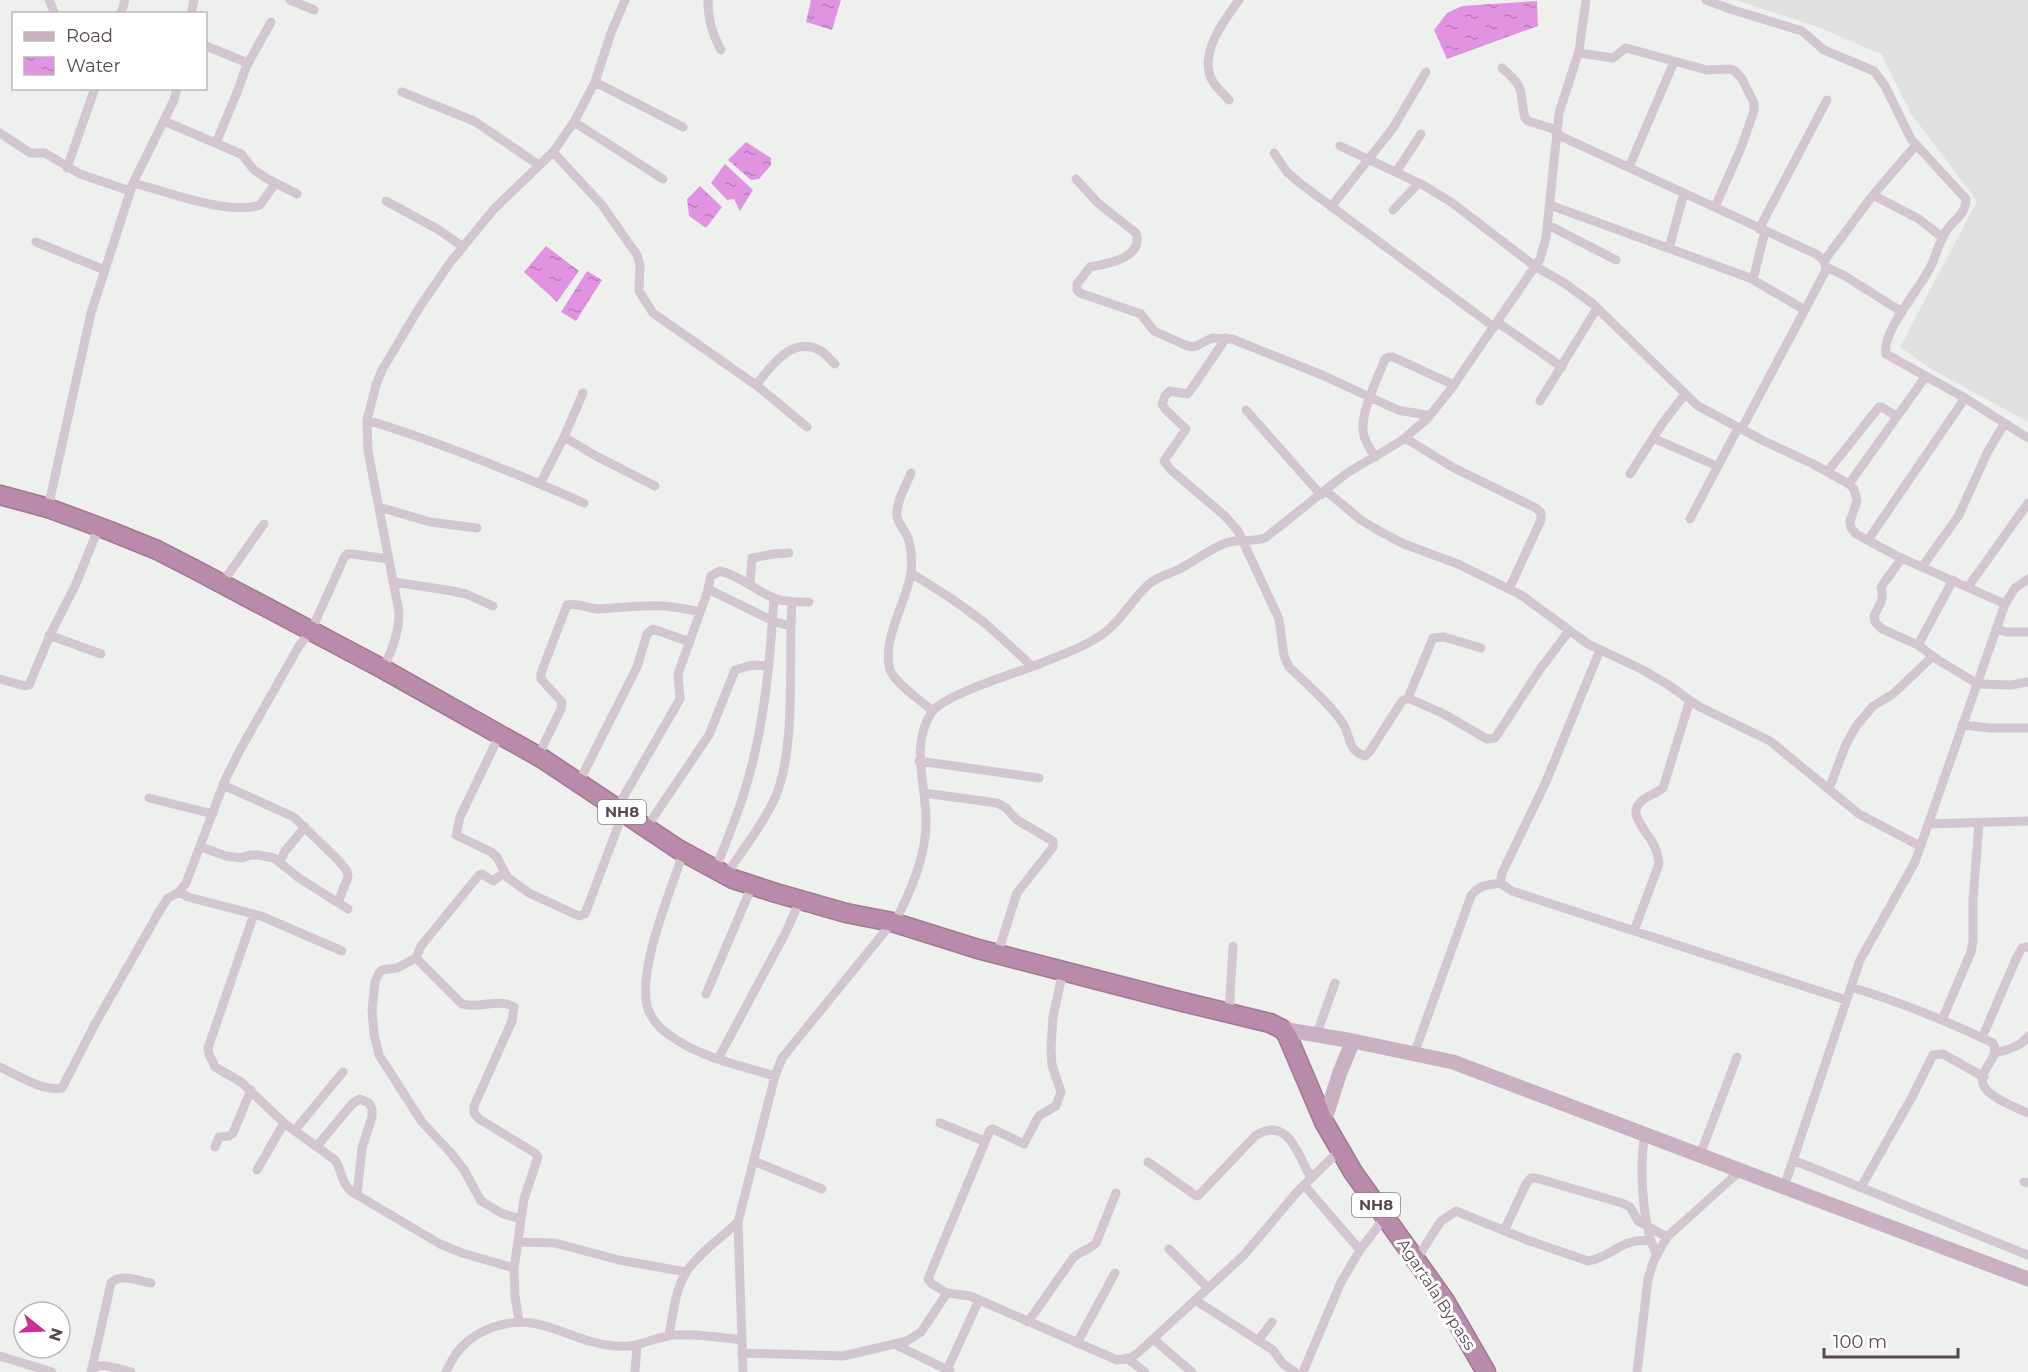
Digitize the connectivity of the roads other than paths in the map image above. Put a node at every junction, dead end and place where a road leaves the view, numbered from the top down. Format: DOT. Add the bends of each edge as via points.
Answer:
graph roads {
  1 [pos="290,0"];
  2 [pos="625,0"];
  3 [pos="708,0"];
  4 [pos="1239,0"];
  5 [pos="1586,0"];
  6 [pos="1706,0"];
  7 [pos="314,10"];
  8 [pos="271,22"];
  9 [pos="207,46"];
  10 [pos="721,50"];
  11 [pos="1579,53"];
  12 [pos="1674,62"];
  13 [pos="248,63"];
  14 [pos="1502,68"];
  15 [pos="1426,72"];
  16 [pos="595,82"];
  17 [pos="93,90"];
  18 [pos="175,90"];
  19 [pos="402,92"];
  20 [pos="1228,100"];
  21 [pos="1827,100"];
  22 [pos="164,121"];
  23 [pos="574,122"];
  24 [pos="683,127"];
  25 [pos="1557,132"];
  26 [pos="0,133"];
  27 [pos="1421,134"];
  28 [pos="216,143"];
  29 [pos="1340,146"];
  30 [pos="1917,146"];
  31 [pos="553,152"];
  32 [pos="1274,153"];
  33 [pos="1369,158"];
  34 [pos="539,165"];
  35 [pos="1629,167"];
  36 [pos="67,168"];
  37 [pos="1396,172"];
  38 [pos="663,179"];
  39 [pos="1076,179"];
  40 [pos="1419,183"];
  41 [pos="275,184"];
  42 [pos="132,187"];
  43 [pos="1684,193"];
  44 [pos="297,194"];
  45 [pos="1873,195"];
  46 [pos="386,201"];
  47 [pos="1550,205"];
  48 [pos="1331,207"];
  49 [pos="1715,207"];
  50 [pos="1393,210"];
  51 [pos="1548,225"];
  52 [pos="1762,230"];
  53 [pos="1943,238"];
  54 [pos="36,242"];
  55 [pos="463,247"];
  56 [pos="1669,248"];
  57 [pos="1616,260"];
  58 [pos="1825,264"];
  59 [pos="1536,267"];
  60 [pos="105,270"];
  61 [pos="1753,280"];
  62 [pos="1597,308"];
  63 [pos="1805,310"];
  64 [pos="1902,312"];
  65 [pos="1495,325"];
  66 [pos="1226,338"];
  67 [pos="835,364"];
  68 [pos="1562,367"];
  69 [pos="1926,376"];
  70 [pos="756,385"];
  71 [pos="1454,385"];
  72 [pos="583,393"];
  73 [pos="1685,394"];
  74 [pos="1370,397"];
  75 [pos="1965,398"];
  76 [pos="1540,401"];
  77 [pos="1246,410"];
  78 [pos="1429,416"];
  79 [pos="1896,416"];
  80 [pos="367,420"];
  81 [pos="2005,423"];
  82 [pos="807,428"];
  83 [pos="1739,429"];
  84 [pos="564,436"];
  85 [pos="1405,438"];
  86 [pos="1653,438"];
  87 [pos="2028,438"];
  88 [pos="1375,457"];
  89 [pos="1717,466"];
  90 [pos="1828,471"];
  91 [pos="911,473"];
  92 [pos="1630,474"];
  93 [pos="540,484"];
  94 [pos="1849,484"];
  95 [pos="655,486"];
  96 [pos="1324,493"];
  97 [pos="0,495"];
  98 [pos="584,503"];
  99 [pos="2028,503"];
  100 [pos="379,507"];
  101 [pos="48,508"];
  102 [pos="1690,519"];
  103 [pos="264,524"];
  104 [pos="99,527"];
  105 [pos="477,528"];
  106 [pos="1868,540"];
  107 [pos="1241,541"];
  108 [pos="789,553"];
  109 [pos="1902,558"];
  110 [pos="389,559"];
  111 [pos="1922,567"];
  112 [pos="910,573"];
  113 [pos="2028,579"];
  114 [pos="1953,580"];
  115 [pos="394,582"];
  116 [pos="222,583"];
  117 [pos="750,584"];
  118 [pos="1968,587"];
  119 [pos="1509,589"];
  120 [pos="708,590"];
  121 [pos="774,598"];
  122 [pos="792,602"];
  123 [pos="809,602"];
  124 [pos="2005,603"];
  125 [pos="493,606"];
  126 [pos="700,612"];
  127 [pos="773,621"];
  128 [pos="790,626"];
  129 [pos="1996,629"];
  130 [pos="311,631"];
  131 [pos="1569,631"];
  132 [pos="2028,632"];
  133 [pos="49,635"];
  134 [pos="690,642"];
  135 [pos="1918,645"];
  136 [pos="1481,648"];
  137 [pos="1600,650"];
  138 [pos="101,654"];
  139 [pos="1933,656"];
  140 [pos="769,666"];
  141 [pos="1032,666"];
  142 [pos="383,669"];
  143 [pos="0,679"];
  144 [pos="2028,682"];
  145 [pos="1978,684"];
  146 [pos="1408,698"];
  147 [pos="1690,700"];
  148 [pos="933,711"];
  149 [pos="1962,725"];
  150 [pos="2028,728"];
  151 [pos="499,736"];
  152 [pos="538,756"];
  153 [pos="919,761"];
  154 [pos="1039,778"];
  155 [pos="579,782"];
  156 [pos="223,785"];
  157 [pos="1829,789"];
  158 [pos="924,793"];
  159 [pos="149,798"];
  160 [pos="620,810"];
  161 [pos="213,814"];
  162 [pos="2028,821"];
  163 [pos="1979,823"];
  164 [pos="1928,824"];
  165 [pos="304,827"];
  166 [pos="645,828"];
  167 [pos="1920,846"];
  168 [pos="201,847"];
  169 [pos="683,853"];
  170 [pos="280,862"];
  171 [pos="504,873"];
  172 [pos="720,873"];
  173 [pos="1500,883"];
  174 [pos="752,886"];
  175 [pos="179,892"];
  176 [pos="800,900"];
  177 [pos="338,903"];
  178 [pos="348,909"];
  179 [pos="254,914"];
  180 [pos="892,922"];
  181 [pos="1634,931"];
  182 [pos="1233,946"];
  183 [pos="2028,947"];
  184 [pos="342,951"];
  185 [pos="998,952"];
  186 [pos="416,958"];
  187 [pos="1063,971"];
  188 [pos="1335,983"];
  189 [pos="1851,987"];
  190 [pos="706,994"];
  191 [pos="1846,1000"];
  192 [pos="1228,1013"];
  193 [pos="1942,1020"];
  194 [pos="1282,1029"];
  195 [pos="1316,1036"];
  196 [pos="2028,1036"];
  197 [pos="1982,1038"];
  198 [pos="1353,1041"];
  199 [pos="1995,1053"];
  200 [pos="1414,1054"];
  201 [pos="1737,1058"];
  202 [pos="718,1059"];
  203 [pos="0,1067"];
  204 [pos="343,1072"];
  205 [pos="775,1076"];
  206 [pos="1984,1077"];
  207 [pos="251,1090"];
  208 [pos="2028,1113"];
  209 [pos="1324,1122"];
  210 [pos="284,1123"];
  211 [pos="940,1123"];
  212 [pos="295,1130"];
  213 [pos="1645,1135"];
  214 [pos="984,1141"];
  215 [pos="317,1146"];
  216 [pos="215,1147"];
  217 [pos="1340,1150"];
  218 [pos="1700,1155"];
  219 [pos="1793,1160"];
  220 [pos="754,1161"];
  221 [pos="1148,1162"];
  222 [pos="257,1170"];
  223 [pos="1740,1171"];
  224 [pos="1307,1182"];
  225 [pos="1784,1187"];
  226 [pos="1861,1187"];
  227 [pos="822,1189"];
  228 [pos="1116,1193"];
  229 [pos="357,1195"];
  230 [pos="1384,1217"];
  231 [pos="520,1219"];
  232 [pos="738,1222"];
  233 [pos="1647,1227"];
  234 [pos="1504,1231"];
  235 [pos="1667,1237"];
  236 [pos="519,1242"];
  237 [pos="1649,1242"];
  238 [pos="1169,1249"];
  239 [pos="1360,1250"];
  240 [pos="1657,1255"];
  241 [pos="2028,1255"];
  242 [pos="1416,1260"];
  243 [pos="514,1268"];
  244 [pos="686,1272"];
  245 [pos="1115,1273"];
  246 [pos="2028,1279"];
  247 [pos="151,1283"];
  248 [pos="1208,1288"];
  249 [pos="947,1293"];
  250 [pos="979,1300"];
  251 [pos="1195,1300"];
  252 [pos="519,1321"];
  253 [pos="1028,1322"];
  254 [pos="1272,1322"];
  255 [pos="669,1335"];
  256 [pos="1153,1339"];
  257 [pos="742,1340"];
  258 [pos="1258,1341"];
  259 [pos="1077,1343"];
  260 [pos="894,1344"];
  261 [pos="637,1346"];
  262 [pos="742,1353"];
  263 [pos="0,1356"];
  264 [pos="1127,1358"];
  265 [pos="91,1370"];
  266 [pos="949,1371"];
  267 [pos="52,1372"];
  268 [pos="131,1372"];
  269 [pos="446,1372"];
  270 [pos="634,1372"];
  271 [pos="743,1372"];
  272 [pos="1145,1372"];
  273 [pos="1192,1372"];
  274 [pos="1295,1372"];
  275 [pos="1303,1372"];
  276 [pos="1486,1372"];
  277 [pos="1637,1372"];
  1 -- 7 [label="street"];
  2 -- 16 [label="street"];
  3 -- 10 [label="street" via="710,29"];
  4 -- 20 [label="street" via="1216,36 1209,56 1208,70"];
  5 -- 11 [label="street"];
  6 -- 30 [label="street" via="1802,30 1824,51 1874,71"];
  8 -- 13 [label="street"];
  9 -- 13 [label="street"];
  11 -- 12 [label="street" via="1613,58 1626,48"];
  11 -- 25 [label="street" via="1559,113"];
  12 -- 35 [label="street"];
  12 -- 49 [label="street" via="1735,71 1754,103 1741,148"];
  13 -- 28 [label="street"];
  14 -- 25 [label="street" via="1520,87 1525,118"];
  15 -- 33 [label="street"];
  16 -- 23 [label="street"];
  16 -- 24 [label="street"];
  17 -- 36 [label="street"];
  18 -- 22 [label="street"];
  19 -- 34 [label="street" via="474,121"];
  21 -- 52 [label="street"];
  22 -- 28 [label="street"];
  22 -- 42 [label="street"];
  23 -- 31 [label="street"];
  23 -- 38 [label="street"];
  25 -- 35 [label="street"];
  25 -- 47 [label="street"];
  26 -- 36 [label="street" via="30,153 45,153"];
  27 -- 37 [label="street"];
  28 -- 41 [label="street" via="241,153 254,170"];
  29 -- 33 [label="street"];
  30 -- 45 [label="street"];
  30 -- 53 [label="street" via="1966,199 1963,214"];
  31 -- 34 [label="street"];
  31 -- 70 [label="street" via="602,206 631,246 639,264 639,291 653,313"];
  32 -- 48 [label="street" via="1287,172"];
  33 -- 37 [label="street"];
  33 -- 48 [label="street"];
  34 -- 55 [label="street" via="494,209"];
  35 -- 43 [label="street"];
  36 -- 42 [label="street"];
  37 -- 40 [label="street"];
  39 -- 66 [label="street" via="1138,238 1123,258 1090,267 1077,290 1141,314 1154,331 1191,347 1212,338"];
  40 -- 50 [label="street"];
  40 -- 59 [label="street"];
  41 -- 42 [label="street" via="260,205 240,209"];
  41 -- 44 [label="street"];
  42 -- 60 [label="street"];
  43 -- 49 [label="street"];
  43 -- 56 [label="street"];
  45 -- 53 [label="street" via="1919,219"];
  45 -- 58 [label="street"];
  46 -- 55 [label="street"];
  47 -- 51 [label="street"];
  47 -- 56 [label="street"];
  48 -- 65 [label="street"];
  49 -- 52 [label="street"];
  51 -- 57 [label="street"];
  51 -- 59 [label="street"];
  52 -- 58 [label="street" via="1816,254"];
  52 -- 61 [label="street"];
  53 -- 64 [label="street" via="1925,277"];
  54 -- 60 [label="street"];
  55 -- 80 [label="street" via="419,308 382,370"];
  56 -- 61 [label="street"];
  58 -- 63 [label="street"];
  58 -- 64 [label="street"];
  59 -- 62 [label="street"];
  59 -- 65 [label="street"];
  60 -- 101 [label="street" via="91,313"];
  61 -- 63 [label="street"];
  62 -- 68 [label="street"];
  62 -- 73 [label="street"];
  63 -- 83 [label="street"];
  64 -- 69 [label="street" via="1885,344 1886,354"];
  65 -- 68 [label="street"];
  65 -- 71 [label="street"];
  66 -- 74 [label="street"];
  66 -- 107 [label="street" via="1190,392 1170,392 1165,396 1162,404 1186,429 1164,460 1225,516"];
  67 -- 70 [label="street" via="821,351 796,347 780,356"];
  68 -- 76 [label="street"];
  69 -- 75 [label="street"];
  69 -- 79 [label="street"];
  70 -- 82 [label="street"];
  71 -- 74 [label="street" via="1389,357"];
  71 -- 78 [label="street"];
  72 -- 84 [label="street"];
  73 -- 83 [label="street"];
  73 -- 86 [label="street"];
  74 -- 78 [label="street" via="1406,413"];
  74 -- 88 [label="street" via="1362,427"];
  75 -- 81 [label="street"];
  75 -- 106 [label="street"];
  77 -- 96 [label="street"];
  78 -- 85 [label="street"];
  79 -- 90 [label="street" via="1879,407"];
  79 -- 94 [label="street"];
  80 -- 93 [label="street" via="419,436"];
  80 -- 100 [label="street" via="368,451"];
  81 -- 87 [label="street"];
  81 -- 111 [label="street" via="1959,514"];
  83 -- 89 [label="street"];
  83 -- 90 [label="street"];
  84 -- 93 [label="street"];
  84 -- 95 [label="street"];
  85 -- 88 [label="street"];
  85 -- 119 [label="street" via="1540,513 1538,526"];
  86 -- 89 [label="street"];
  86 -- 92 [label="street"];
  88 -- 96 [label="street" via="1347,473"];
  89 -- 102 [label="street"];
  90 -- 94 [label="street"];
  91 -- 112 [label="street" via="897,510 911,551"];
  93 -- 98 [label="street"];
  94 -- 106 [label="street" via="1857,501 1851,528"];
  96 -- 107 [label="street" via="1265,538"];
  96 -- 119 [label="street" via="1404,544"];
  97 -- 101 [label="highway, NH8"];
  99 -- 118 [label="street"];
  100 -- 105 [label="street" via="430,522"];
  100 -- 110 [label="street"];
  101 -- 104 [label="highway, NH8"];
  103 -- 116 [label="street"];
  104 -- 116 [label="highway, NH8" via="157,550"];
  104 -- 133 [label="street" via="75,586"];
  106 -- 109 [label="street"];
  107 -- 141 [label="street" via="1227,542 1160,577 1104,633"];
  107 -- 146 [label="street" via="1279,619 1289,667 1344,725 1357,754 1365,756 1370,751 1402,701"];
  108 -- 117 [label="street" via="752,558"];
  109 -- 111 [label="street"];
  109 -- 135 [label="street" via="1883,582 1875,622"];
  110 -- 115 [label="street"];
  110 -- 130 [label="street" via="347,554"];
  111 -- 114 [label="street"];
  112 -- 141 [label="street" via="985,623"];
  112 -- 148 [label="street" via="890,643 889,661 896,679"];
  113 -- 124 [label="street" via="2015,588"];
  114 -- 118 [label="street"];
  114 -- 135 [label="street"];
  115 -- 125 [label="street" via="466,594"];
  115 -- 142 [label="street" via="399,625"];
  116 -- 130 [label="highway, NH8"];
  117 -- 120 [label="street" via="720,572 711,576"];
  117 -- 121 [label="street"];
  118 -- 124 [label="street"];
  119 -- 131 [label="street"];
  120 -- 126 [label="street"];
  120 -- 127 [label="street"];
  121 -- 122 [label="street"];
  121 -- 127 [label="street"];
  122 -- 123 [label="street"];
  122 -- 128 [label="street"];
  124 -- 129 [label="street"];
  126 -- 134 [label="street"];
  126 -- 152 [label="street" via="661,604 597,609 567,605 541,673 543,683 562,702 561,709"];
  127 -- 128 [label="street"];
  127 -- 140 [label="street"];
  128 -- 172 [label="street" via="789,713 783,774 774,799"];
  129 -- 132 [label="street"];
  129 -- 145 [label="street"];
  130 -- 142 [label="highway, NH8"];
  130 -- 156 [label="street"];
  131 -- 137 [label="street"];
  131 -- 146 [label="street" via="1495,738 1486,739"];
  133 -- 138 [label="street"];
  133 -- 143 [label="street" via="29,685"];
  134 -- 155 [label="street" via="653,629 647,634 637,667"];
  134 -- 160 [label="street" via="678,674 680,699"];
  135 -- 139 [label="street"];
  136 -- 146 [label="street" via="1444,637 1433,638"];
  137 -- 147 [label="street" via="1650,674"];
  137 -- 173 [label="street"];
  139 -- 145 [label="street"];
  139 -- 157 [label="street" via="1873,706 1857,725"];
  140 -- 166 [label="street" via="735,670 709,735"];
  140 -- 172 [label="street" via="745,791"];
  141 -- 148 [label="street" via="967,691"];
  142 -- 151 [label="highway, NH8"];
  144 -- 145 [label="street"];
  145 -- 149 [label="street"];
  147 -- 157 [label="street" via="1770,741"];
  147 -- 181 [label="street" via="1663,788 1640,802 1636,810 1636,817 1652,839 1659,864"];
  148 -- 153 [label="street" via="920,745"];
  149 -- 150 [label="street"];
  149 -- 164 [label="street"];
  151 -- 152 [label="highway, NH8"];
  151 -- 171 [label="street" via="460,817 456,835 491,852"];
  152 -- 155 [label="highway, NH8"];
  153 -- 154 [label="street"];
  153 -- 158 [label="street"];
  155 -- 160 [label="highway, NH8"];
  156 -- 161 [label="street"];
  156 -- 165 [label="street" via="282,810"];
  157 -- 167 [label="street" via="1859,814"];
  158 -- 180 [label="street" via="922,854"];
  158 -- 185 [label="street" via="1002,805 1017,820 1053,841 1053,847 1017,893"];
  159 -- 161 [label="street"];
  160 -- 166 [label="highway, NH8"];
  160 -- 171 [label="street" via="597,884 582,916 542,901"];
  161 -- 168 [label="street"];
  162 -- 163 [label="street"];
  163 -- 164 [label="street"];
  163 -- 193 [label="street" via="1971,952"];
  164 -- 167 [label="street"];
  165 -- 170 [label="street"];
  165 -- 177 [label="street" via="347,872"];
  166 -- 169 [label="highway, NH8"];
  167 -- 189 [label="street" via="1915,862 1860,960"];
  168 -- 170 [label="street" via="226,856 258,855"];
  168 -- 175 [label="street"];
  169 -- 172 [label="highway, NH8"];
  169 -- 202 [label="street" via="647,972 648,1008 668,1034 691,1049"];
  170 -- 177 [label="street"];
  171 -- 186 [label="street" via="493,881 482,873 479,875 421,946"];
  172 -- 174 [label="highway, NH8"];
  173 -- 181 [label="street" via="1512,891"];
  173 -- 200 [label="street" via="1476,889 1471,896"];
  174 -- 176 [label="highway, NH8"];
  174 -- 190 [label="street"];
  175 -- 179 [label="street"];
  175 -- 203 [label="street" via="168,898 159,912 63,1088 50,1088"];
  176 -- 180 [label="highway, NH8"];
  176 -- 202 [label="street"];
  177 -- 178 [label="street"];
  179 -- 184 [label="street"];
  179 -- 207 [label="street" via="208,1048 215,1067"];
  180 -- 185 [label="highway, NH8"];
  180 -- 205 [label="street" via="783,1058"];
  181 -- 191 [label="street"];
  182 -- 192 [label="street"];
  183 -- 197 [label="street" via="2022,948 2016,959"];
  185 -- 187 [label="highway, NH8"];
  186 -- 231 [label="street" via="397,968 382,970 375,982 372,1010 380,1055 422,1122 464,1170 481,1201"];
  186 -- 231 [label="street" via="462,1004 513,1007 512,1021 474,1113 538,1157"];
  187 -- 192 [label="highway, NH8"];
  187 -- 214 [label="street" via="1051,1033 1059,1100 1040,1115 1024,1144 993,1129"];
  188 -- 195 [label="street"];
  189 -- 191 [label="street"];
  189 -- 193 [label="street"];
  191 -- 219 [label="street"];
  192 -- 194 [label="highway, NH8"];
  193 -- 197 [label="street"];
  194 -- 195 [label="main road"];
  194 -- 209 [label="highway, Agartala Bypass / NH8"];
  195 -- 198 [label="main road"];
  196 -- 199 [label="street" via="2025,1041"];
  197 -- 199 [label="street" via="1993,1043"];
  198 -- 200 [label="main road"];
  198 -- 209 [label="main road"];
  199 -- 206 [label="street"];
  200 -- 213 [label="main road" via="1453,1062"];
  201 -- 218 [label="street"];
  202 -- 205 [label="street"];
  204 -- 212 [label="street"];
  205 -- 220 [label="street"];
  206 -- 208 [label="street" via="1987,1090"];
  206 -- 226 [label="street" via="1943,1054 1933,1055"];
  207 -- 210 [label="street"];
  207 -- 216 [label="street" via="233,1133 219,1137"];
  209 -- 217 [label="highway, Agartala Bypass / NH8"];
  210 -- 212 [label="street"];
  210 -- 222 [label="street"];
  211 -- 214 [label="street"];
  212 -- 215 [label="street"];
  213 -- 218 [label="main road"];
  213 -- 233 [label="street" via="1641,1165"];
  214 -- 249 [label="street" via="928,1279"];
  215 -- 229 [label="street" via="335,1160 346,1187"];
  215 -- 229 [label="street" via="353,1103 360,1099 369,1102 372,1117 362,1148"];
  217 -- 224 [label="street"];
  217 -- 230 [label="highway, Agartala Bypass / NH8"];
  218 -- 223 [label="main road"];
  219 -- 225 [label="street"];
  219 -- 226 [label="street"];
  220 -- 227 [label="street"];
  220 -- 232 [label="street"];
  221 -- 224 [label="street" via="1198,1196 1255,1136 1272,1129 1289,1138"];
  223 -- 225 [label="main road"];
  223 -- 235 [label="street"];
  224 -- 239 [label="street"];
  224 -- 248 [label="street" via="1244,1255"];
  225 -- 246 [label="main road"];
  226 -- 241 [label="street"];
  228 -- 253 [label="street" via="1096,1243 1073,1258"];
  229 -- 243 [label="street" via="440,1244"];
  230 -- 239 [label="street"];
  230 -- 242 [label="highway, Agartala Bypass / NH8"];
  231 -- 236 [label="street"];
  232 -- 244 [label="street"];
  232 -- 257 [label="street"];
  233 -- 234 [label="street" via="1622,1203 1531,1178"];
  233 -- 235 [label="street"];
  233 -- 237 [label="street"];
  234 -- 237 [label="street" via="1588,1261 1638,1240"];
  234 -- 242 [label="street" via="1456,1211 1441,1221"];
  235 -- 240 [label="street"];
  236 -- 243 [label="street"];
  236 -- 244 [label="street" via="555,1243"];
  237 -- 240 [label="street"];
  238 -- 248 [label="street"];
  239 -- 275 [label="street" via="1341,1282"];
  240 -- 277 [label="street" via="1648,1280"];
  242 -- 276 [label="highway, Agartala Bypass / NH8"];
  243 -- 252 [label="street"];
  244 -- 255 [label="street"];
  245 -- 259 [label="street"];
  247 -- 265 [label="street" via="113,1280"];
  248 -- 251 [label="street"];
  249 -- 250 [label="street"];
  249 -- 260 [label="street" via="914,1339"];
  250 -- 253 [label="street"];
  250 -- 266 [label="street"];
  251 -- 256 [label="street"];
  251 -- 258 [label="street"];
  252 -- 261 [label="street" via="543,1324 606,1344"];
  252 -- 269 [label="street" via="495,1326 471,1338 457,1351"];
  253 -- 259 [label="street"];
  254 -- 258 [label="street"];
  255 -- 257 [label="street"];
  255 -- 261 [label="street"];
  256 -- 264 [label="street"];
  256 -- 273 [label="street"];
  257 -- 262 [label="street"];
  258 -- 274 [label="street" via="1277,1353 1283,1364"];
  259 -- 264 [label="street" via="1118,1360"];
  260 -- 262 [label="street" via="843,1356"];
  260 -- 266 [label="street"];
  261 -- 270 [label="street"];
  262 -- 271 [label="street"];
  263 -- 267 [label="street"];
  264 -- 272 [label="street"];
  265 -- 268 [label="street" via="108,1366"];
}
